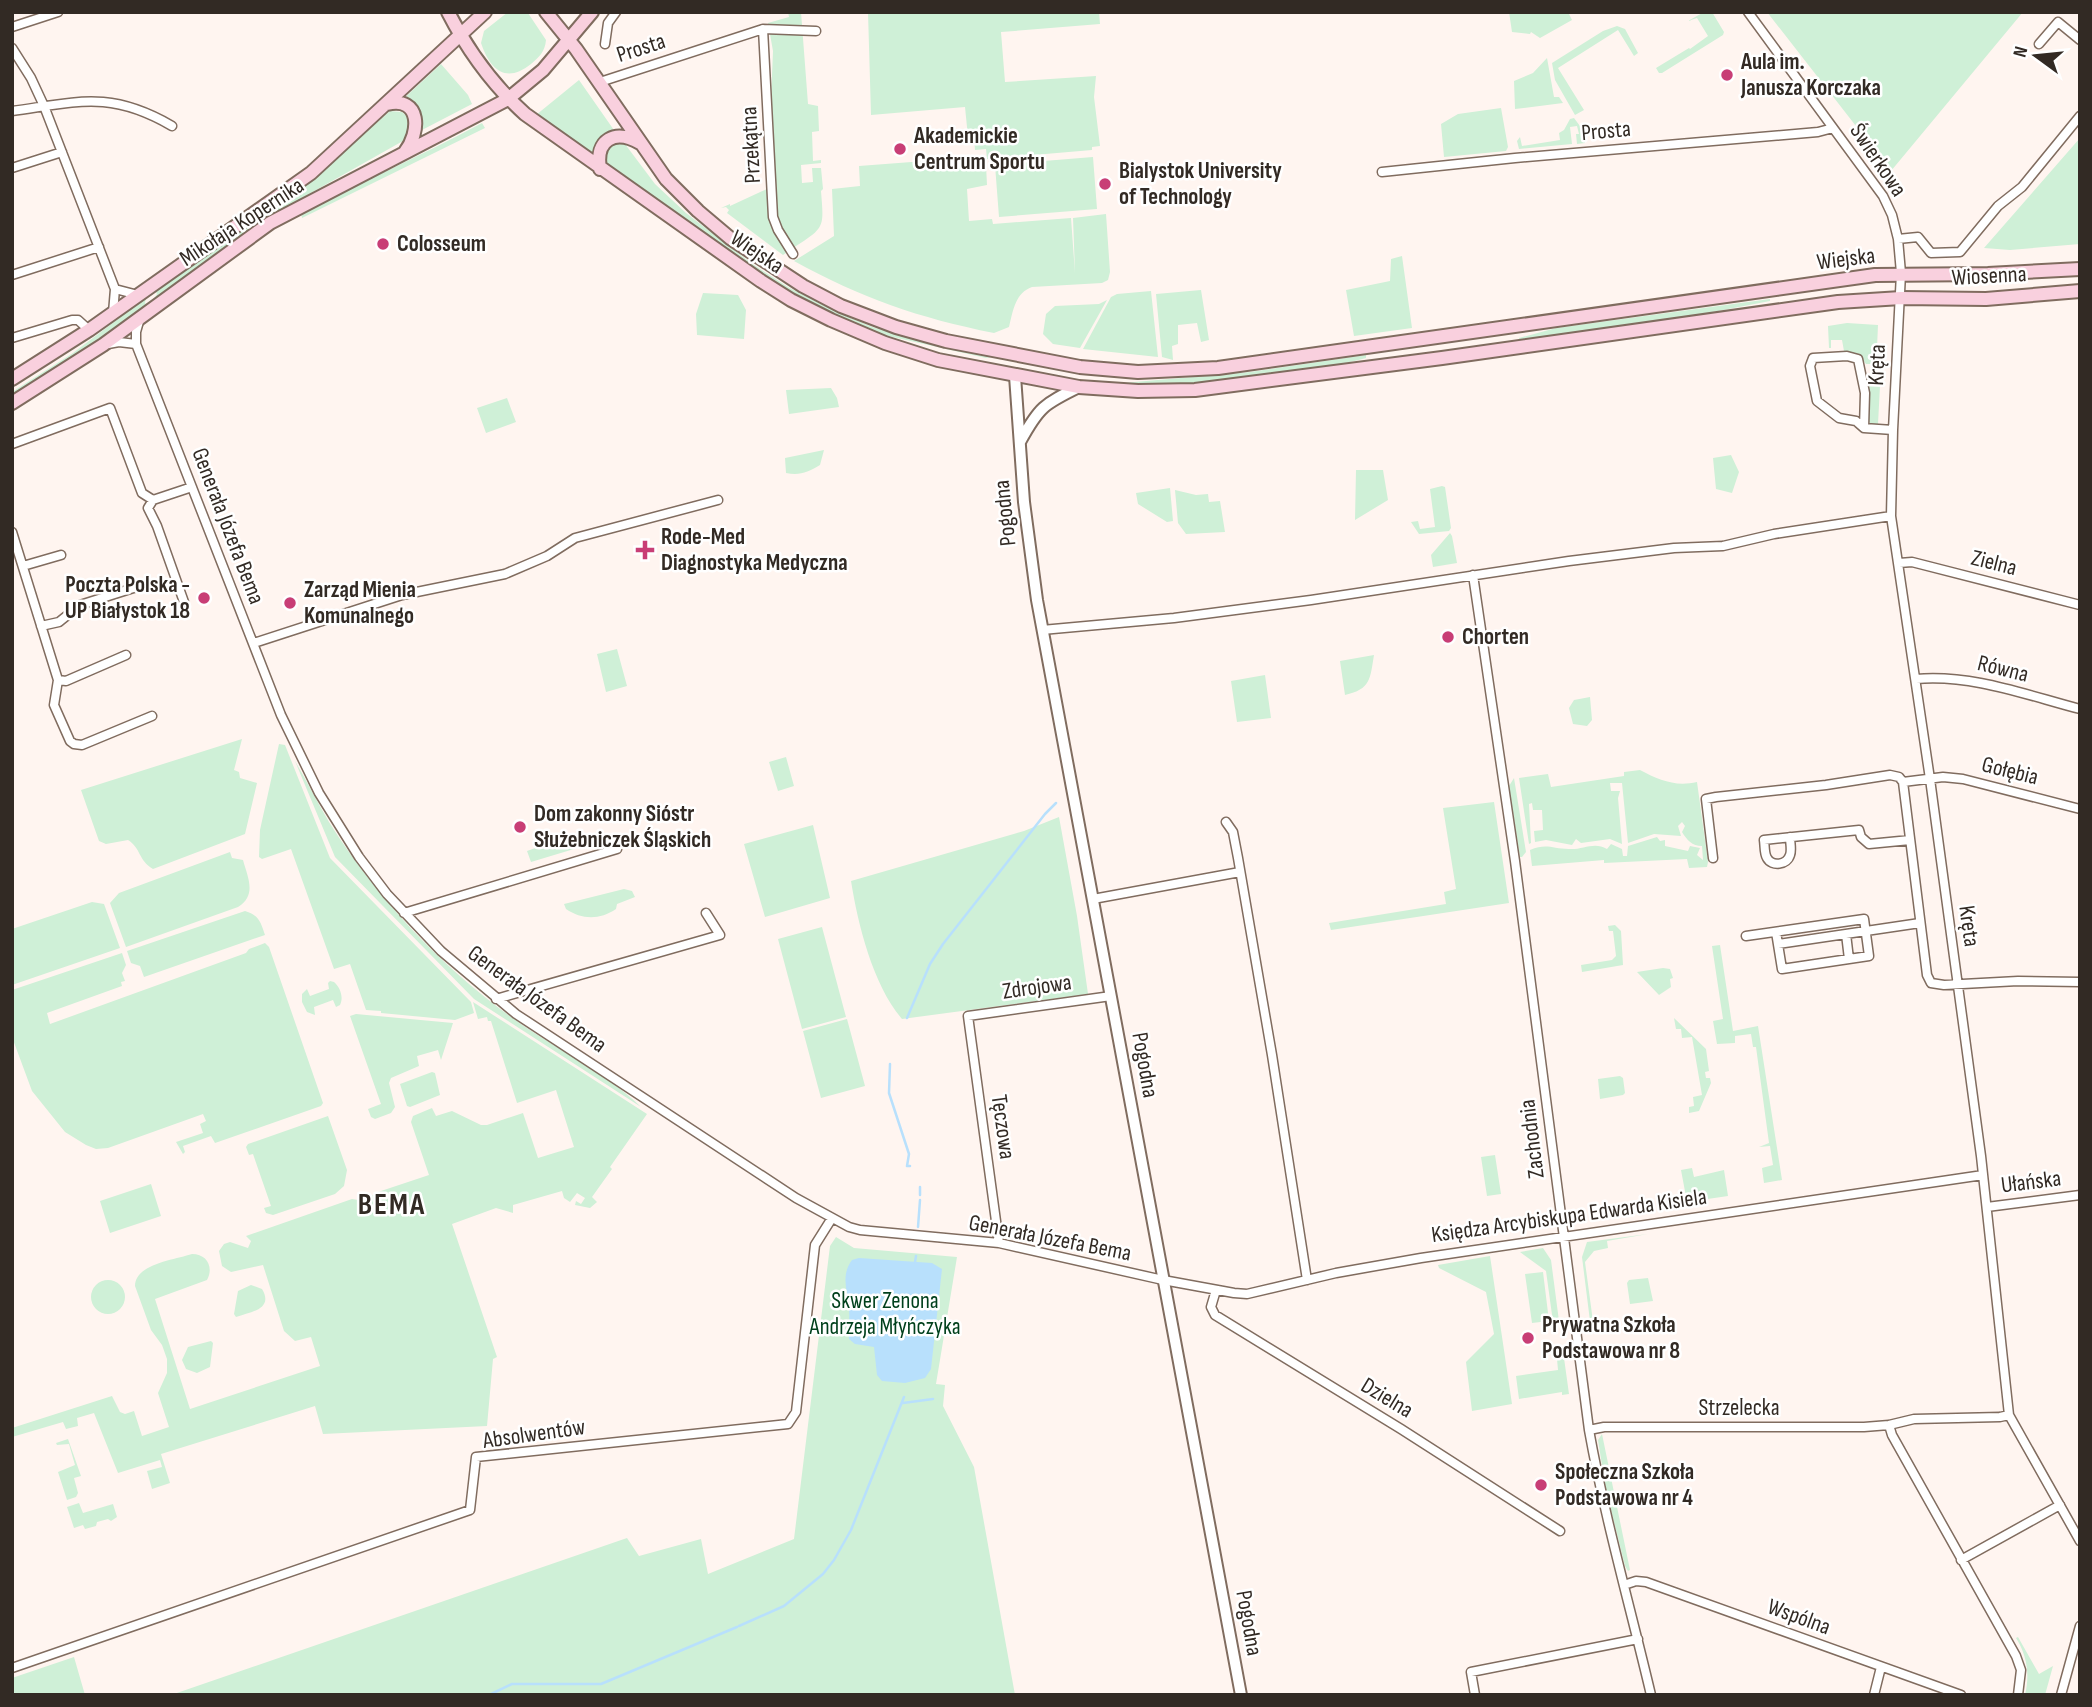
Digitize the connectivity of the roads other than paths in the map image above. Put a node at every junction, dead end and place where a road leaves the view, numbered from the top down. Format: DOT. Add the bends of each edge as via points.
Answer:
graph roads {
  1 [pos="58,12"];
  2 [pos="448,12"];
  3 [pos="485,12"];
  4 [pos="546,12"];
  5 [pos="592,12"];
  6 [pos="616,12"];
  7 [pos="1748,12"];
  8 [pos="12,27"];
  9 [pos="763,29"];
  10 [pos="817,31"];
  11 [pos="460,35"];
  12 [pos="570,40"];
  13 [pos="2080,40"];
  14 [pos="606,44"];
  15 [pos="2039,44"];
  16 [pos="12,48"];
  17 [pos="600,82"];
  18 [pos="508,99"];
  19 [pos="387,104"];
  20 [pos="44,106"];
  21 [pos="12,111"];
  22 [pos="2080,116"];
  23 [pos="172,126"];
  24 [pos="1833,128"];
  25 [pos="640,143"];
  26 [pos="62,152"];
  27 [pos="403,154"];
  28 [pos="12,168"];
  29 [pos="600,169"];
  30 [pos="1382,172"];
  31 [pos="1898,239"];
  32 [pos="99,247"];
  33 [pos="793,254"];
  34 [pos="2080,269"];
  35 [pos="1901,273"];
  36 [pos="12,275"];
  37 [pos="1837,281"];
  38 [pos="115,289"];
  39 [pos="2080,291"];
  40 [pos="138,295"];
  41 [pos="1900,298"];
  42 [pos="1838,302"];
  43 [pos="113,313"];
  44 [pos="140,318"];
  45 [pos="89,330"];
  46 [pos="1439,337"];
  47 [pos="12,338"];
  48 [pos="136,344"];
  49 [pos="1385,344"];
  50 [pos="103,345"];
  51 [pos="1018,355"];
  52 [pos="1442,358"];
  53 [pos="1390,365"];
  54 [pos="1015,376"];
  55 [pos="12,379"];
  56 [pos="1079,387"];
  57 [pos="14,402"];
  58 [pos="1864,428"];
  59 [pos="1893,430"];
  60 [pos="1020,442"];
  61 [pos="12,444"];
  62 [pos="192,487"];
  63 [pos="153,500"];
  64 [pos="718,500"];
  65 [pos="1891,516"];
  66 [pos="12,532"];
  67 [pos="61,555"];
  68 [pos="1899,563"];
  69 [pos="23,566"];
  70 [pos="1473,575"];
  71 [pos="143,585"];
  72 [pos="184,602"];
  73 [pos="2080,605"];
  74 [pos="41,626"];
  75 [pos="1042,630"];
  76 [pos="254,643"];
  77 [pos="126,656"];
  78 [pos="58,680"];
  79 [pos="1916,680"];
  80 [pos="2080,709"];
  81 [pos="152,716"];
  82 [pos="1930,779"];
  83 [pos="1903,782"];
  84 [pos="2080,808"];
  85 [pos="1226,822"];
  86 [pos="1790,837"];
  87 [pos="1910,839"];
  88 [pos="617,849"];
  89 [pos="1713,858"];
  90 [pos="1240,872"];
  91 [pos="1093,899"];
  92 [pos="404,913"];
  93 [pos="706,913"];
  94 [pos="1920,923"];
  95 [pos="1866,931"];
  96 [pos="1776,932"];
  97 [pos="1846,934"];
  98 [pos="1746,936"];
  99 [pos="1778,944"];
  100 [pos="1849,959"];
  101 [pos="2080,982"];
  102 [pos="1957,983"];
  103 [pos="1111,996"];
  104 [pos="496,999"];
  105 [pos="968,1016"];
  106 [pos="1983,1175"];
  107 [pos="2080,1195"];
  108 [pos="1987,1207"];
  109 [pos="832,1218"];
  110 [pos="1564,1236"];
  111 [pos="999,1243"];
  112 [pos="1163,1280"];
  113 [pos="1307,1280"];
  114 [pos="1216,1290"];
  115 [pos="2009,1415"];
  116 [pos="1889,1425"];
  117 [pos="1589,1430"];
  118 [pos="2060,1505"];
  119 [pos="1560,1531"];
  120 [pos="2080,1541"];
  121 [pos="1961,1560"];
  122 [pos="1624,1585"];
  123 [pos="2080,1626"];
  124 [pos="1638,1639"];
  125 [pos="1881,1667"];
  126 [pos="12,1668"];
  127 [pos="1241,1695"];
  128 [pos="1475,1695"];
  129 [pos="1651,1695"];
  130 [pos="1874,1695"];
  131 [pos="1961,1695"];
  132 [pos="2018,1695"];
  133 [pos="2061,1695"];
  1 -- 8 [label="street"];
  2 -- 11 [label="main road, Wiejska"];
  3 -- 11 [label="main road, Mikołaja Kopernika"];
  4 -- 12 [label="main road, Wiejska"];
  5 -- 12 [label="main road, Mikołaja Kopernika"];
  6 -- 14 [label="street" via="608,23"];
  7 -- 24 [label="street, Świerkowa"];
  9 -- 10 [label="street, Prosta"];
  9 -- 17 [label="street, Prosta"];
  9 -- 33 [label="street, Przekątna" via="773,217"];
  11 -- 18 [label="main road, Wiejska"];
  11 -- 19 [label="main road, Mikołaja Kopernika"];
  12 -- 17 [label="main road, Wiejska"];
  12 -- 18 [label="main road, Mikołaja Kopernika"];
  13 -- 15 [label="street" via="2058,22"];
  16 -- 20 [label="street"];
  17 -- 25 [label="main road, Wiejska"];
  18 -- 27 [label="main road, Mikołaja Kopernika"];
  18 -- 29 [label="main road, Wiejska"];
  19 -- 27 [label="main road" via="399,103 414,115 416,134"];
  19 -- 40 [label="main road, Mikołaja Kopernika" via="311,173"];
  20 -- 21 [label="street"];
  20 -- 23 [label="street" via="92,100 132,107"];
  20 -- 26 [label="street"];
  22 -- 31 [label="street" via="1960,252 1931,253 1918,237"];
  24 -- 30 [label="street, Prosta"];
  24 -- 31 [label="street, Świerkowa" via="1883,196"];
  25 -- 29 [label="main road" via="609,139 600,150"];
  25 -- 51 [label="main road, Wiejska" via="666,179 698,211 750,253 803,286 896,327"];
  26 -- 28 [label="street"];
  26 -- 32 [label="street"];
  27 -- 44 [label="main road, Mikołaja Kopernika" via="270,223"];
  29 -- 54 [label="main road, Wiejska" via="761,281 831,320 938,360"];
  31 -- 35 [label="street, Świerkowa"];
  32 -- 36 [label="street"];
  32 -- 38 [label="street"];
  34 -- 35 [label="main road, Wiosenna"];
  35 -- 37 [label="main road, Wiejska"];
  35 -- 41 [label="street, Wiejska"];
  37 -- 42 [label="main road"];
  37 -- 46 [label="main road, Wiejska"];
  38 -- 40 [label="street"];
  38 -- 43 [label="street"];
  39 -- 41 [label="main road, Wiosenna" via="1986,299"];
  40 -- 43 [label="main road, Mikołaja Kopernika"];
  41 -- 42 [label="main road, Wiejska"];
  41 -- 59 [label="street, Kręta"];
  42 -- 52 [label="main road, Wiejska"];
  43 -- 45 [label="main road, Mikołaja Kopernika"];
  44 -- 48 [label="street"];
  44 -- 50 [label="main road, Mikołaja Kopernika"];
  45 -- 47 [label="street" via="72,320"];
  45 -- 55 [label="main road, Mikołaja Kopernika"];
  46 -- 49 [label="main road, Wiejska"];
  46 -- 52 [label="main road"];
  48 -- 50 [label="street"];
  48 -- 62 [label="street, Generała Józefa Bema"];
  49 -- 51 [label="main road, Wiejska" via="1176,371 1080,367"];
  49 -- 53 [label="main road" via="1397,350"];
  50 -- 57 [label="main road, Mikołaja Kopernika"];
  51 -- 54 [label="main road"];
  52 -- 53 [label="main road, Wiejska"];
  53 -- 56 [label="main road, Wiejska" via="1195,390"];
  54 -- 56 [label="main road, Wiejska"];
  54 -- 60 [label="street, Pogodna"];
  56 -- 60 [label="street" via="1047,403"];
  58 -- 58 [label="street" via="1856,421 1839,418 1817,401 1810,366 1813,358 1858,359 1865,393"];
  58 -- 59 [label="street"];
  59 -- 65 [label="street, Kręta"];
  60 -- 75 [label="street, Pogodna"];
  61 -- 63 [label="street" via="110,408 142,493"];
  62 -- 63 [label="street"];
  62 -- 76 [label="street, Generała Józefa Bema"];
  63 -- 72 [label="street" via="148,508"];
  64 -- 76 [label="street" via="575,538 505,574 402,595"];
  65 -- 68 [label="street, Kręta"];
  65 -- 70 [label="street" via="1723,546 1663,549"];
  66 -- 69 [label="street"];
  67 -- 69 [label="street"];
  68 -- 73 [label="street, Zielna" via="1912,562"];
  68 -- 79 [label="street, Kręta"];
  69 -- 74 [label="street"];
  70 -- 75 [label="street" via="1191,616"];
  70 -- 110 [label="street, Zachodnia"];
  71 -- 74 [label="street" via="80,605 59,622"];
  74 -- 78 [label="street"];
  75 -- 91 [label="street, Pogodna"];
  76 -- 92 [label="street, Generała Józefa Bema" via="281,715 319,793 359,857"];
  77 -- 78 [label="street" via="66,681"];
  78 -- 81 [label="street" via="54,705 74,744"];
  79 -- 80 [label="street, Równa" via="1968,680"];
  79 -- 82 [label="street, Kręta"];
  82 -- 83 [label="street, Gołębia"];
  82 -- 84 [label="street, Gołębia" via="1964,779"];
  82 -- 102 [label="street, Kręta"];
  83 -- 87 [label="street"];
  83 -- 89 [label="street, Gołębia" via="1890,775 1706,799"];
  85 -- 90 [label="street" via="1233,832"];
  86 -- 87 [label="street" via="1859,830 1869,844"];
  87 -- 94 [label="street"];
  88 -- 92 [label="street"];
  90 -- 91 [label="street"];
  90 -- 113 [label="street"];
  91 -- 103 [label="street, Pogodna"];
  92 -- 104 [label="street, Generała Józefa Bema"];
  93 -- 104 [label="street" via="720,935"];
  94 -- 95 [label="street"];
  94 -- 102 [label="street" via="1931,983"];
  95 -- 96 [label="street" via="1864,919"];
  95 -- 97 [label="street"];
  95 -- 100 [label="street" via="1869,956"];
  96 -- 98 [label="street"];
  96 -- 99 [label="street"];
  97 -- 99 [label="street"];
  97 -- 100 [label="street"];
  99 -- 100 [label="street" via="1782,968"];
  101 -- 102 [label="street"];
  102 -- 106 [label="street, Kręta"];
  103 -- 105 [label="street, Zdrojowa"];
  103 -- 112 [label="street, Pogodna"];
  104 -- 109 [label="street, Generała Józefa Bema" via="661,1111"];
  105 -- 111 [label="street, Tęczowa"];
  106 -- 108 [label="street, Kręta"];
  106 -- 110 [label="street, Księdza Arcybiskupa Edwarda Kisiela"];
  107 -- 108 [label="street, Ułańska"];
  108 -- 115 [label="street, Kręta"];
  109 -- 111 [label="street, Generała Józefa Bema" via="871,1232"];
  109 -- 126 [label="street, Absolwentów" via="815,1245 796,1412 788,1424 476,1457 470,1510"];
  110 -- 113 [label="street, Księdza Arcybiskupa Edwarda Kisiela"];
  110 -- 117 [label="street, Zachodnia"];
  111 -- 112 [label="street, Generała Józefa Bema"];
  112 -- 114 [label="street, Księdza Arcybiskupa Edwarda Kisiela"];
  112 -- 127 [label="street, Pogodna"];
  113 -- 114 [label="street, Księdza Arcybiskupa Edwarda Kisiela" via="1247,1294"];
  114 -- 119 [label="street, Dzielna" via="1211,1307 1215,1315"];
  115 -- 116 [label="street, Strzelecka" via="1914,1419"];
  115 -- 118 [label="street, Kręta"];
  116 -- 117 [label="street, Strzelecka"];
  116 -- 121 [label="street"];
  117 -- 122 [label="street, Zachodnia"];
  118 -- 120 [label="street, Kręta"];
  118 -- 121 [label="street"];
  121 -- 132 [label="street" via="2016,1656 2021,1670"];
  122 -- 124 [label="street, Zachodnia"];
  122 -- 125 [label="street, Wspólna" via="1646,1582"];
  123 -- 133 [label="street"];
  124 -- 128 [label="street" via="1471,1672"];
  124 -- 129 [label="street, Zachodnia"];
  125 -- 130 [label="street"];
  125 -- 131 [label="street, Wspólna"];
}
